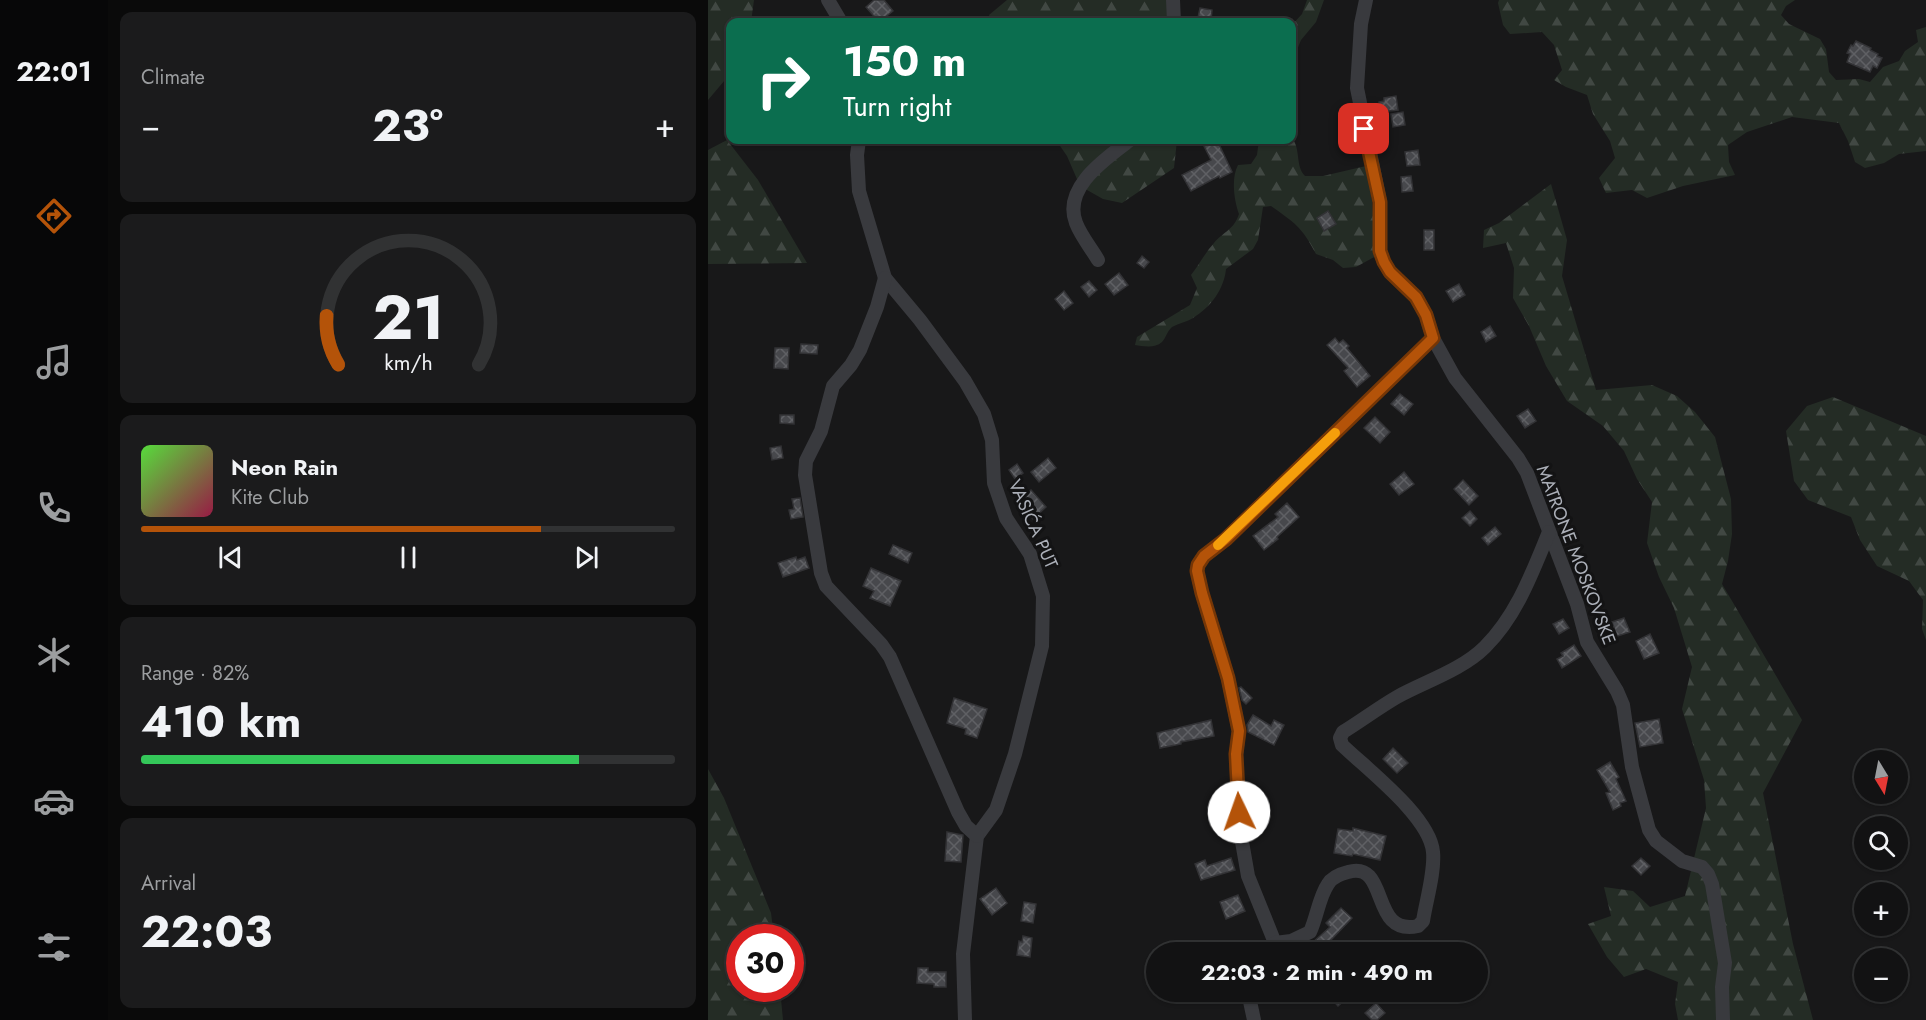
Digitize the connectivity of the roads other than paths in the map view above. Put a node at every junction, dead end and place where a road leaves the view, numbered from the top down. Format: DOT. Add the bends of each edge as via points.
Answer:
graph roads {
  1 [pos="828,0"];
  2 [pos="1173,0"];
  3 [pos="1366,0"];
  4 [pos="839,18"];
  5 [pos="1174,18"];
  6 [pos="858,144"];
  7 [pos="1125,144"];
  8 [pos="1098,260"];
  9 [pos="885,278"];
  10 [pos="1433,338"];
  11 [pos="1549,532"];
  12 [pos="977,836"];
  13 [pos="1275,942"];
  14 [pos="1283,942"];
  15 [pos="1250,1002"];
  16 [pos="965,1020"];
  17 [pos="1254,1020"];
  18 [pos="1723,1020"];
  1 -- 4 [label="street"];
  2 -- 5 [label="street"];
  3 -- 10 [label="street, MATRONE MOSKOVSKE" via="1357,88 1380,202 1380,251 1390,272 1416,297"];
  6 -- 9 [label="street, VASIĆA PUT" via="859,191"];
  7 -- 8 [label="street" via="1089,172 1074,204 1076,223"];
  9 -- 12 [label="street, VASIĆA PUT" via="965,381 984,414 992,440 994,483 1006,518 1030,554 1043,596 1042,646 1016,754 996,810"];
  9 -- 12 [label="street" via="860,350 833,386 821,431 806,461 821,573 826,586 891,657 958,812"];
  10 -- 11 [label="street, MATRONE MOSKOVSKE" via="1455,378 1527,473"];
  10 -- 13 [label="street" via="1198,565 1239,731 1239,812 1248,876"];
  11 -- 14 [label="street" via="1522,596 1484,648 1466,662 1396,698 1343,732 1340,738 1342,745 1415,814 1432,842 1423,921 1410,928 1391,921 1369,875 1354,870 1331,879 1326,886 1310,932"];
  11 -- 18 [label="street, MATRONE MOSKOVSKE" via="1587,642 1623,705 1632,767 1648,830 1682,861 1702,867 1712,884 1725,963"];
  12 -- 16 [label="street, VASIĆA PUT" via="963,954"];
  15 -- 17 [label="street"];
}
